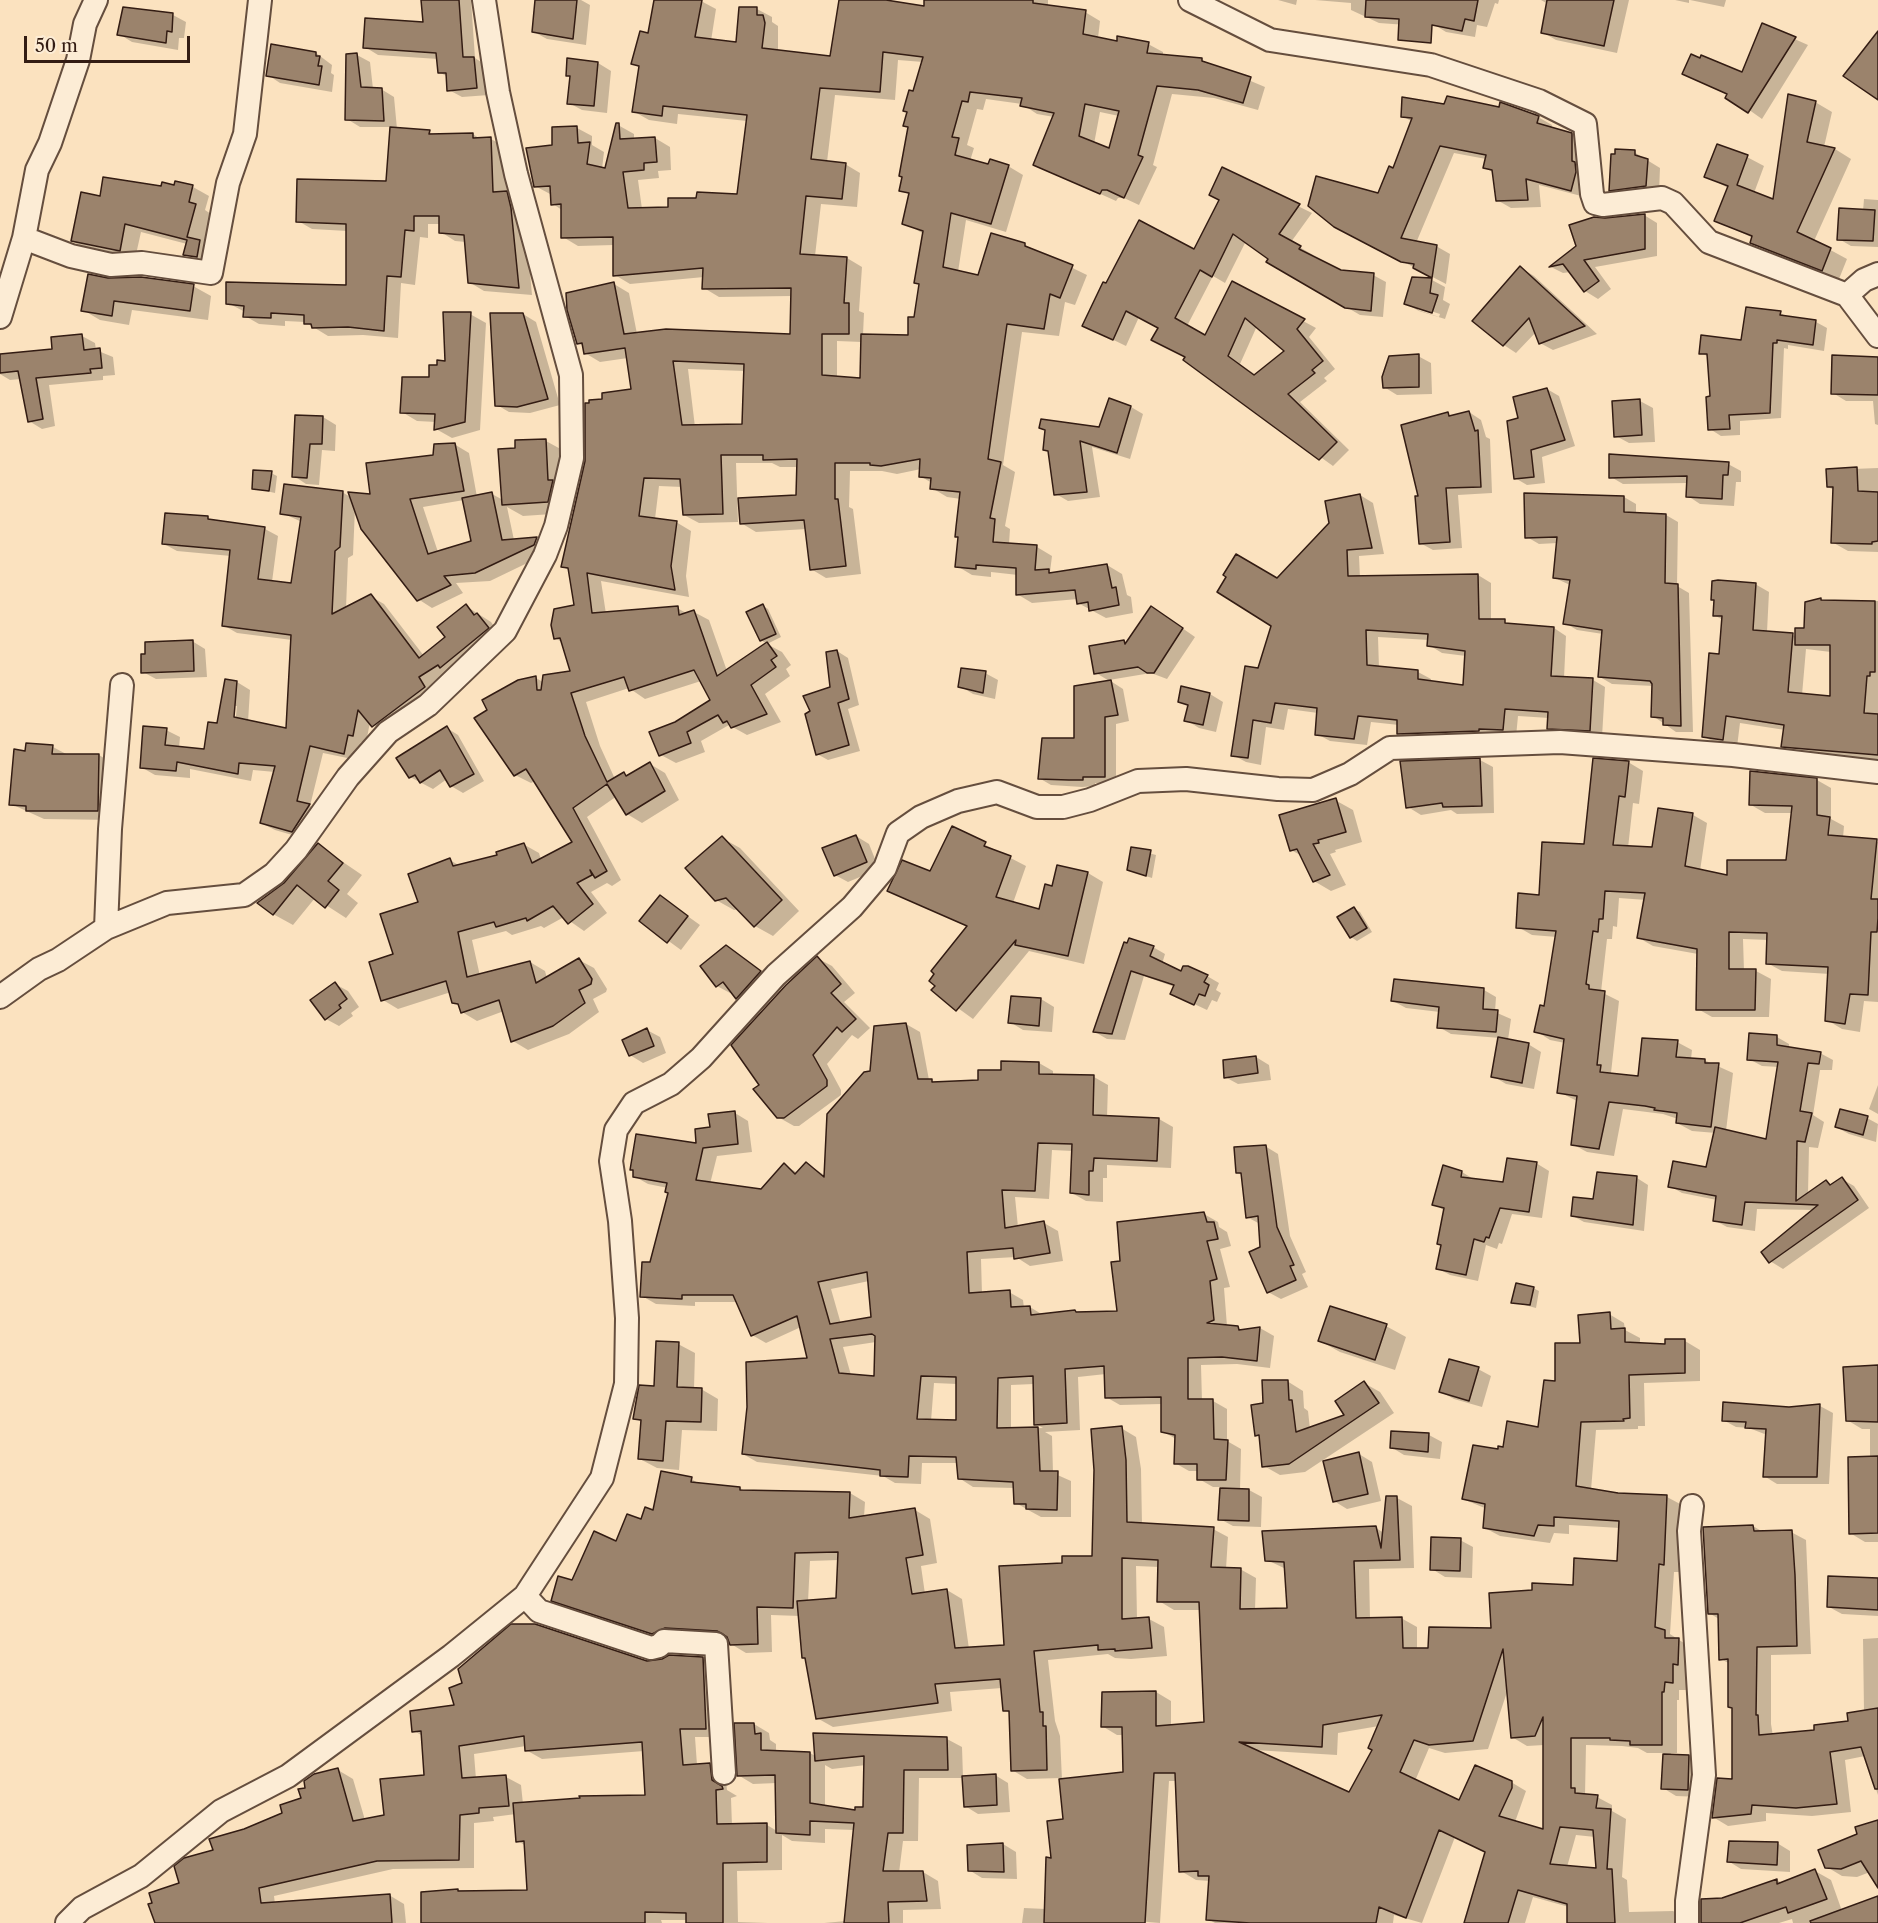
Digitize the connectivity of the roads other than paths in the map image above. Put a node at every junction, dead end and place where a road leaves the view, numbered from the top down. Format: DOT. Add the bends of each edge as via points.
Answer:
graph roads {
  1 [pos="96,0"];
  2 [pos="261,0"];
  3 [pos="484,0"];
  4 [pos="1190,0"];
  5 [pos="24,238"];
  6 [pos="1878,274"];
  7 [pos="1847,295"];
  8 [pos="0,317"];
  9 [pos="1878,336"];
  10 [pos="122,685"];
  11 [pos="1878,772"];
  12 [pos="106,928"];
  13 [pos="0,997"];
  14 [pos="1692,1506"];
  15 [pos="525,1596"];
  16 [pos="724,1773"];
  17 [pos="65,1922"];
  18 [pos="1687,1923"];
  1 -- 5 [label="street" via="85,24 78,60 50,143 37,170"];
  2 -- 5 [label="street" via="245,134 228,183 211,273 142,263 111,265 71,256"];
  3 -- 12 [label="street" via="516,174 572,375 572,458 545,555 505,631 428,705 388,732 273,874 244,895 167,903"];
  4 -- 7 [label="street" via="1270,40 1431,65 1539,101 1585,124 1595,203 1662,198 1679,208 1709,242"];
  5 -- 8 [label="street"];
  6 -- 7 [label="street"];
  7 -- 9 [label="street"];
  10 -- 12 [label="street"];
  11 -- 15 [label="street" via="1733,755 1560,742 1389,748 1350,774 1313,790 1186,779 1138,781 1063,807 1037,807 997,792 958,801 921,817 898,833 885,867 852,907 776,975 701,1058 670,1084 634,1103 616,1130 611,1161 627,1318 626,1384 602,1478"];
  12 -- 13 [label="street"];
  14 -- 18 [label="street" via="1689,1531 1704,1775"];
  15 -- 16 [label="street" via="539,1611 651,1648 664,1641 716,1644"];
  15 -- 17 [label="street" via="288,1776 221,1811 141,1876 82,1908"];
}
